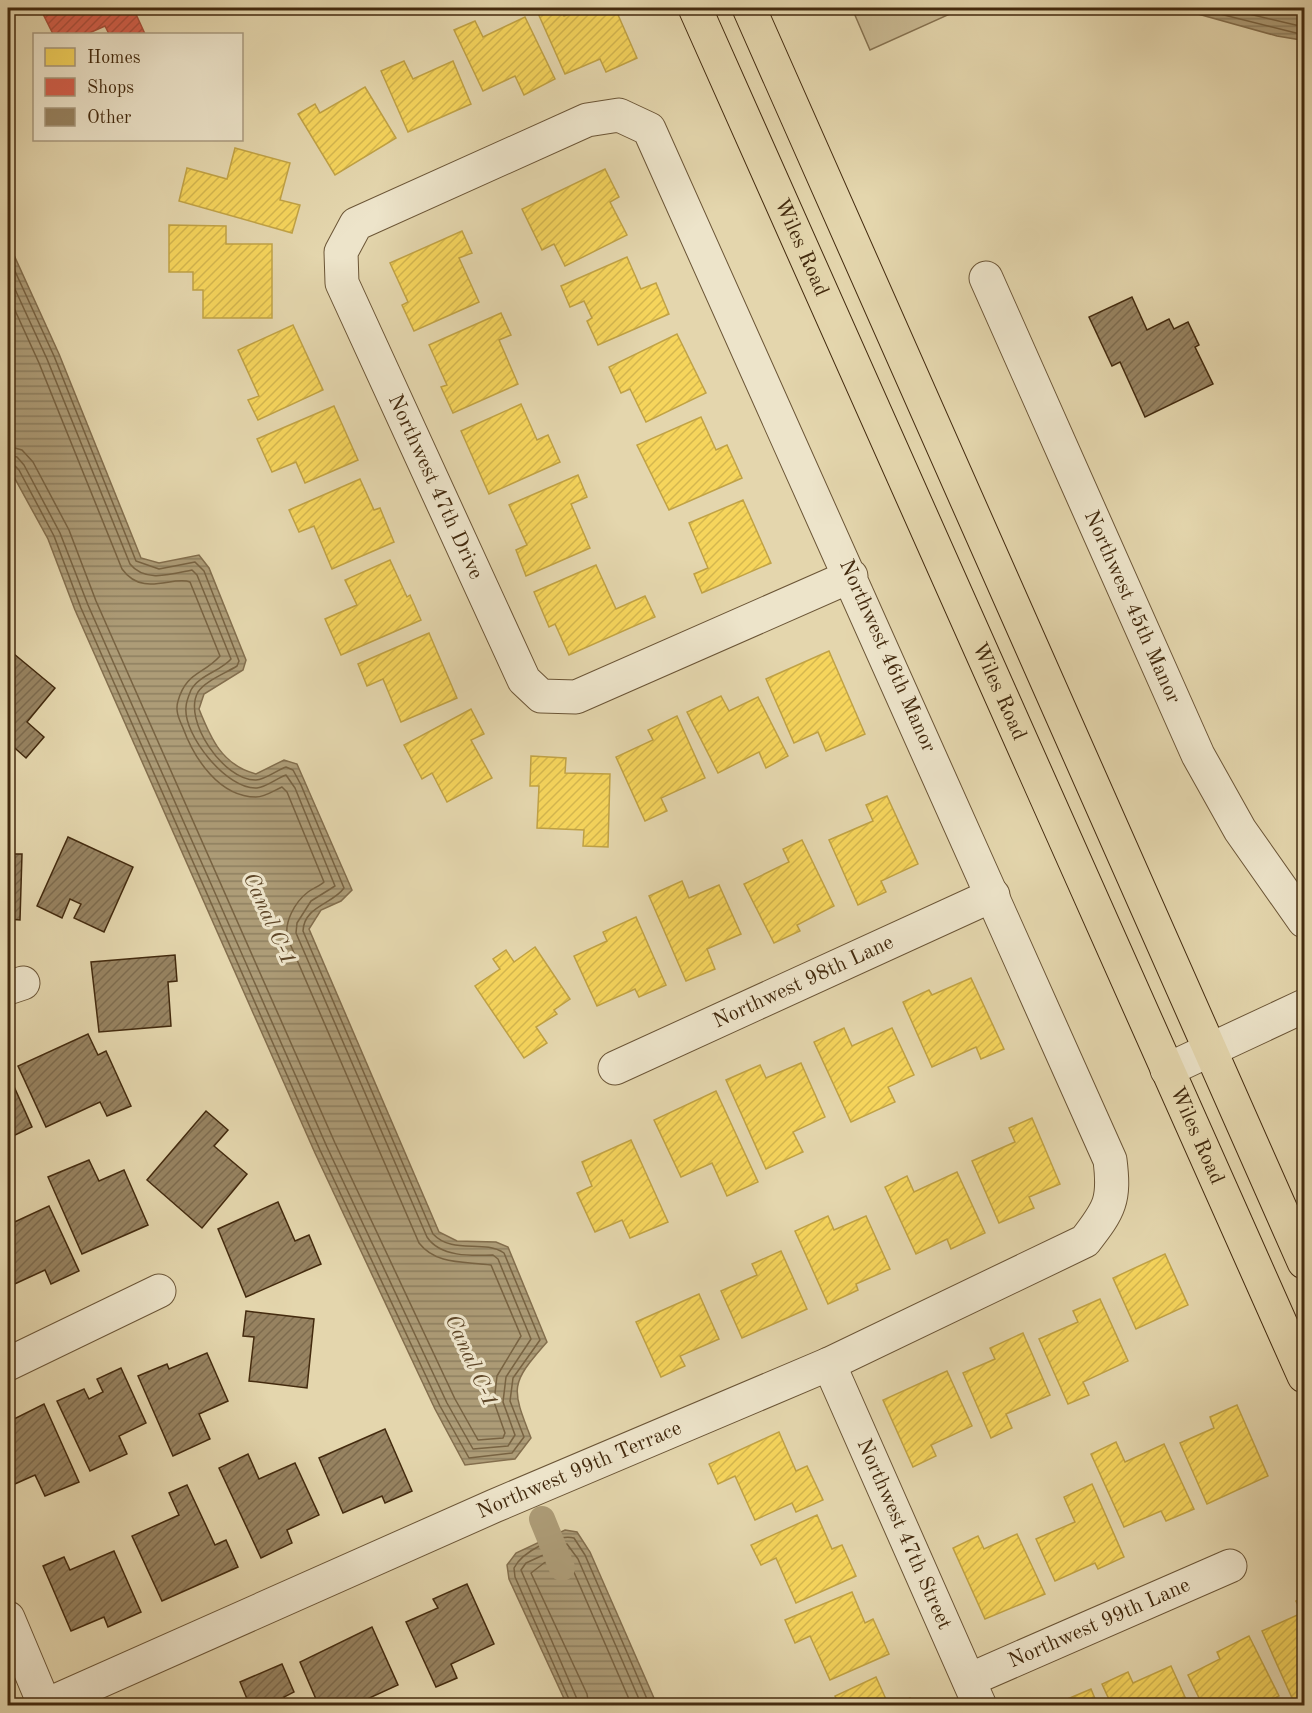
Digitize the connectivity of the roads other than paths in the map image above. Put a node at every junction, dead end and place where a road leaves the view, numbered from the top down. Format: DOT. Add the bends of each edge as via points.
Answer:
graph roads {
  1 [pos="695,8"];
  2 [pos="749,8"];
  3 [pos="619,115"];
  4 [pos="986,278"];
  5 [pos="934,426"];
  6 [pos="889,444"];
  7 [pos="851,576"];
  8 [pos="993,895"];
  9 [pos="1305,921"];
  10 [pos="1305,1006"];
  11 [pos="1210,1049"];
  12 [pos="615,1068"];
  13 [pos="1167,1070"];
  14 [pos="1103,1219"];
  15 [pos="1305,1262"];
  16 [pos="159,1291"];
  17 [pos="8,1364"];
  18 [pos="829,1364"];
  19 [pos="1305,1376"];
  20 [pos="1230,1566"];
  21 [pos="8,1618"];
  22 [pos="975,1693"];
  23 [pos="45,1705"];
  1 -- 6 [label="main road, Wiles Road"];
  2 -- 5 [label="main road"];
  3 -- 7 [label="street, Northwest 46th Manor" via="649,129"];
  3 -- 7 [label="street, Northwest 47th Drive" via="587,120 356,224 341,252 342,283 524,680 541,696 576,697"];
  4 -- 9 [label="street, Northwest 45th Manor" via="1198,755 1240,830"];
  5 -- 6 [label="main road"];
  5 -- 11 [label="main road"];
  6 -- 13 [label="main road, Wiles Road"];
  7 -- 8 [label="street, Northwest 46th Manor"];
  8 -- 12 [label="street, Northwest 98th Lane"];
  8 -- 14 [label="street, Northwest 46th Manor" via="1110,1160 1113,1190"];
  10 -- 11 [label="street"];
  11 -- 13 [label="street"];
  11 -- 15 [label="main road"];
  13 -- 19 [label="main road, Wiles Road"];
  14 -- 18 [label="street, Northwest 99th Terrace" via="1085,1241"];
  16 -- 17 [label="street"];
  18 -- 22 [label="street, Northwest 47th Street"];
  18 -- 23 [label="street, Northwest 99th Terrace" via="494,1506"];
  20 -- 22 [label="street, Northwest 99th Lane"];
  21 -- 23 [label="street"];
}
